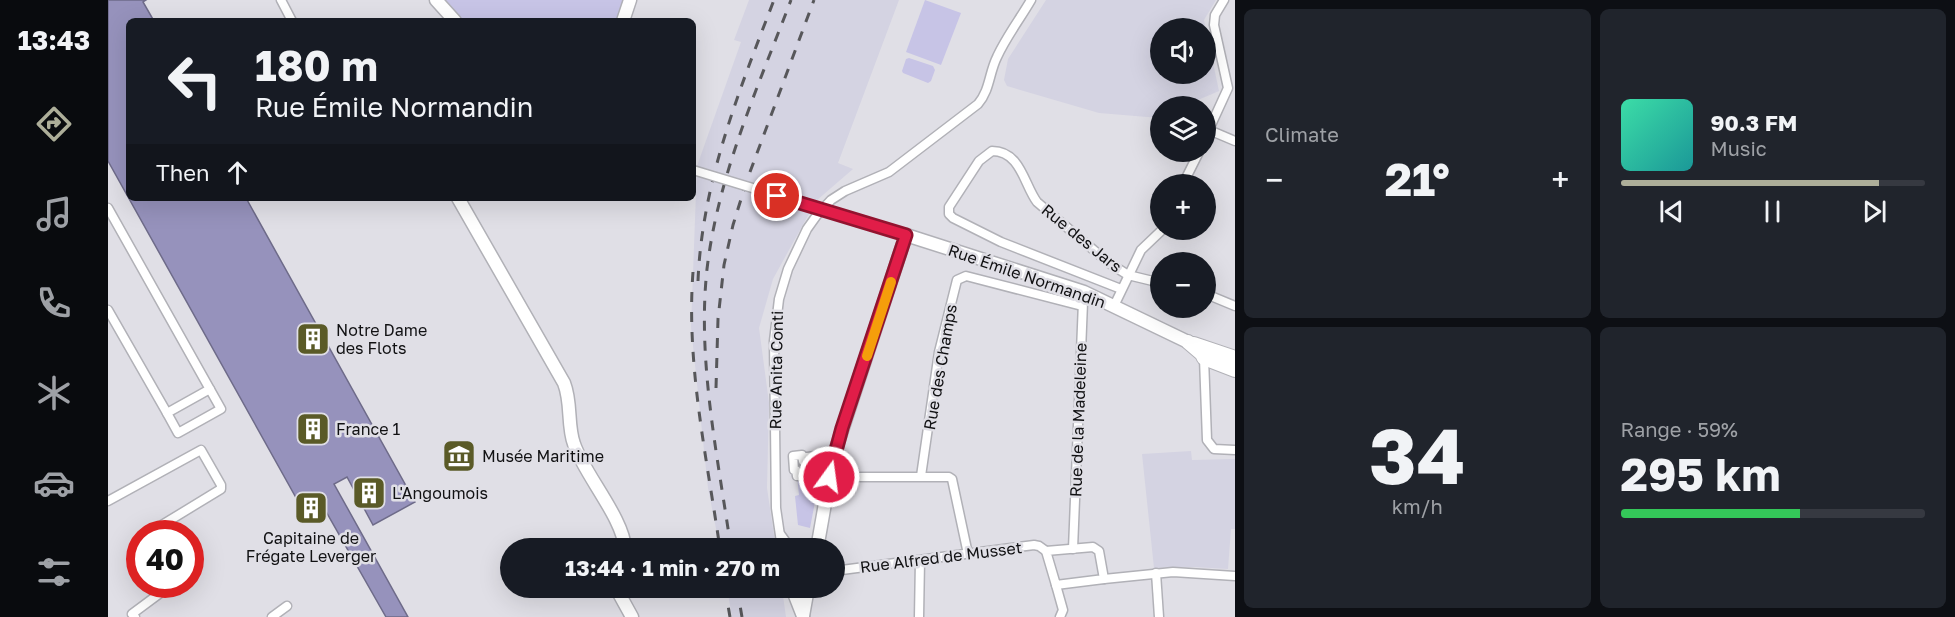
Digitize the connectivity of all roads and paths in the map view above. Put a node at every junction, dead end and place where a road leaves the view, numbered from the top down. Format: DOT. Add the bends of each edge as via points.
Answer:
graph roads {
  1 [pos="280,0"];
  2 [pos="436,0"];
  3 [pos="630,0"];
  4 [pos="1031,0"];
  5 [pos="1224,0"];
  6 [pos="290,18"];
  7 [pos="452,18"];
  8 [pos="623,18"];
  9 [pos="1216,115"];
  10 [pos="1216,135"];
  11 [pos="1235,141"];
  12 [pos="696,171"];
  13 [pos="460,201"];
  14 [pos="949,207"];
  15 [pos="108,208"];
  16 [pos="906,235"];
  17 [pos="1152,240"];
  18 [pos="1128,275"];
  19 [pos="1150,280"];
  20 [pos="1121,289"];
  21 [pos="1084,292"];
  22 [pos="1216,298"];
  23 [pos="1082,306"];
  24 [pos="1114,306"];
  25 [pos="1235,306"];
  26 [pos="108,310"];
  27 [pos="1188,342"];
  28 [pos="1204,358"];
  29 [pos="1235,358"];
  30 [pos="1235,370"];
  31 [pos="210,389"];
  32 [pos="167,413"];
  33 [pos="1235,450"];
  34 [pos="793,456"];
  35 [pos="921,476"];
  36 [pos="829,477"];
  37 [pos="108,501"];
  38 [pos="170,520"];
  39 [pos="777,524"];
  40 [pos="622,538"];
  41 [pos="780,538"];
  42 [pos="782,538"];
  43 [pos="818,538"];
  44 [pos="1073,549"];
  45 [pos="1046,551"];
  46 [pos="968,554"];
  47 [pos="920,560"];
  48 [pos="845,570"];
  49 [pos="1156,573"];
  50 [pos="1235,576"];
  51 [pos="1104,579"];
  52 [pos="1056,585"];
  53 [pos="155,598"];
  54 [pos="622,598"];
  55 [pos="797,598"];
  56 [pos="805,598"];
  57 [pos="287,606"];
  58 [pos="134,616"];
  59 [pos="272,617"];
  60 [pos="632,617"];
  61 [pos="803,617"];
  62 [pos="919,617"];
  63 [pos="1060,617"];
  64 [pos="1159,617"];
  1 -- 6 [label="street"];
  2 -- 7 [label="street"];
  3 -- 8 [label="street"];
  4 -- 39 [label="street, Rue Anita Conti" via="1000,50 987,91 978,104 889,172 831,200 797,249 775,318"];
  5 -- 9 [label="street" via="1214,25 1228,88"];
  10 -- 11 [label="street"];
  12 -- 16 [label="street, Rue Émile Normandin, bridge"];
  13 -- 40 [label="street" via="564,383 574,444"];
  14 -- 18 [label="street, Rue des Jars" via="979,161 992,151 1000,152 1018,166 1037,202"];
  14 -- 20 [label="street, Rue Émile Normandin" via="949,214 958,222"];
  15 -- 31 [label="street"];
  16 -- 21 [label="street, Rue Émile Normandin"];
  16 -- 36 [label="street"];
  17 -- 18 [label="street" via="1141,250"];
  18 -- 19 [label="street, Rue des Jars"];
  18 -- 20 [label="street"];
  20 -- 24 [label="street"];
  21 -- 23 [label="street, Rue de la Madeleine"];
  21 -- 24 [label="street, Rue Émile Normandin"];
  22 -- 25 [label="street"];
  23 -- 35 [label="street, Rue des Champs" via="966,276 957,280 939,352"];
  23 -- 44 [label="street, Rue de la Madeleine"];
  24 -- 27 [label="street, Rue Émile Normandin"];
  26 -- 32 [label="street"];
  27 -- 28 [label="main road, Rue Émile Normandin"];
  27 -- 29 [label="main road, Rue Émile Normandin"];
  28 -- 30 [label="main road, Rue Émile Normandin"];
  28 -- 33 [label="street" via="1207,440 1214,449"];
  31 -- 32 [label="street"];
  31 -- 32 [label="street" via="221,409 186,429 178,433"];
  34 -- 34 [label="street" via="802,455 802,461 816,456 817,463 823,463 821,474 797,476"];
  35 -- 36 [label="street"];
  35 -- 46 [label="street" via="952,479"];
  36 -- 43 [label="street"];
  37 -- 38 [label="street" via="201,450 221,489"];
  39 -- 41 [label="street, Rue Anita Conti"];
  39 -- 42 [label="street, Rue Anita Conti"];
  44 -- 45 [label="street, Rue Alfred de Musset"];
  44 -- 51 [label="street, Rue Alfred de Musset" via="1097,548"];
  45 -- 46 [label="street, Rue Alfred de Musset" via="1034,545"];
  45 -- 52 [label="street"];
  46 -- 47 [label="street, Rue Alfred de Musset"];
  47 -- 48 [label="street, Rue Alfred de Musset"];
  47 -- 62 [label="street"];
  49 -- 50 [label="street"];
  49 -- 51 [label="street"];
  49 -- 64 [label="street"];
  51 -- 52 [label="street"];
  52 -- 63 [label="street" via="1063,610"];
  53 -- 58 [label="street"];
  54 -- 60 [label="street"];
  55 -- 61 [label="street"];
  56 -- 61 [label="street"];
  57 -- 59 [label="street"];
}
